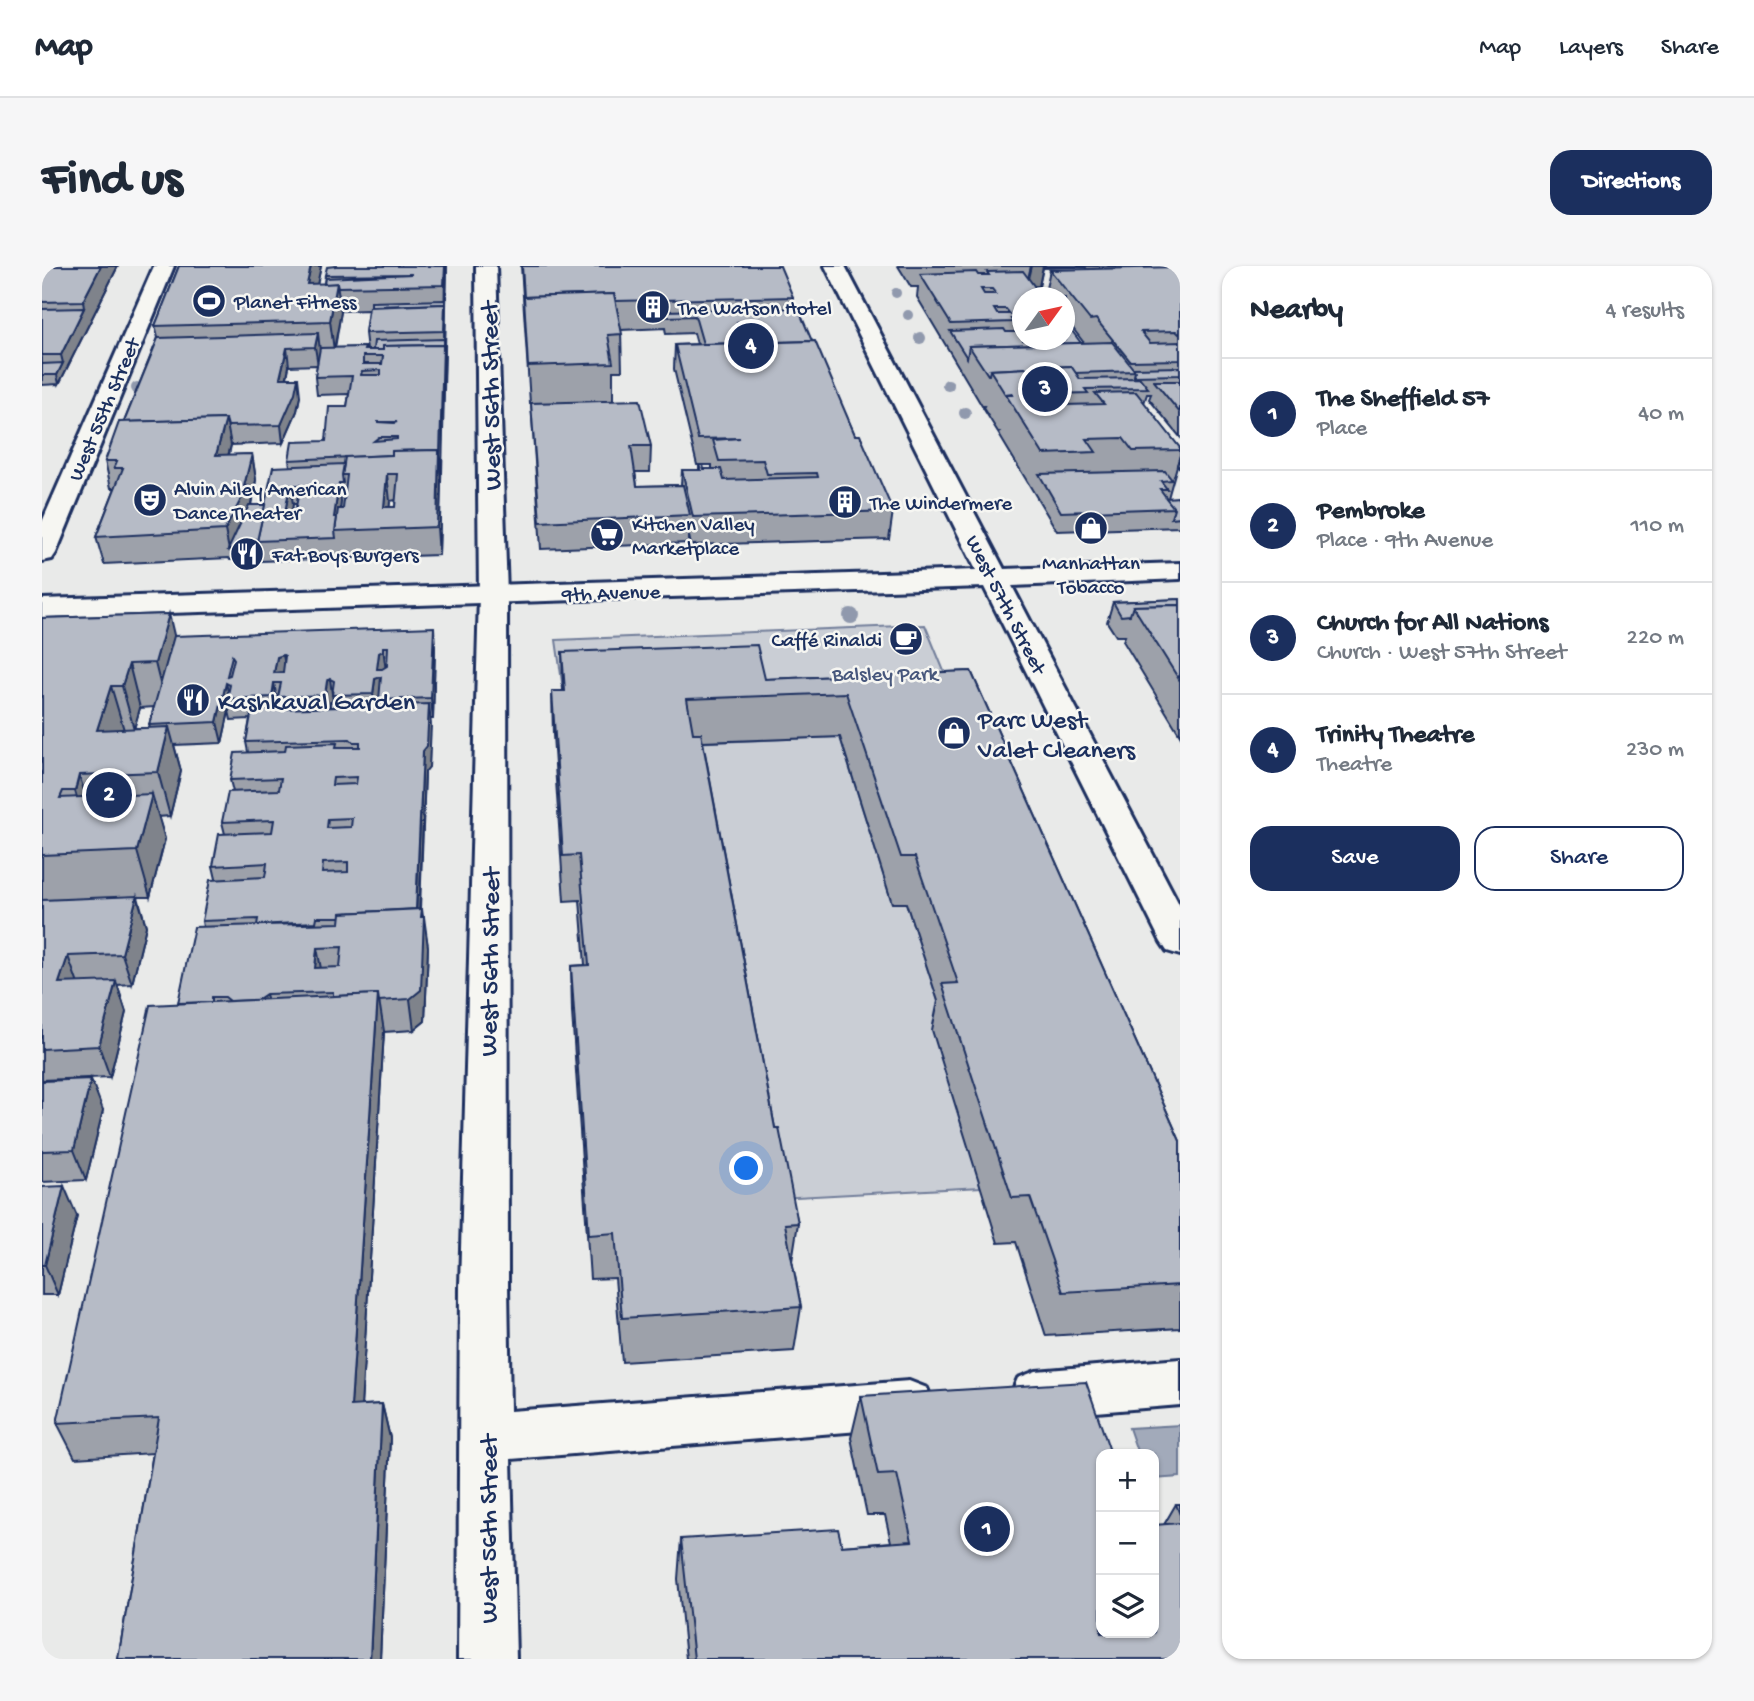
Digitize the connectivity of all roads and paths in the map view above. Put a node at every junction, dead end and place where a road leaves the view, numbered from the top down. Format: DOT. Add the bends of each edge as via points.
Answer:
graph roads {
  1 [pos="164,266"];
  2 [pos="486,266"];
  3 [pos="835,266"];
  4 [pos="42,553"];
  5 [pos="1180,571"];
  6 [pos="994,578"];
  7 [pos="493,595"];
  8 [pos="42,608"];
  9 [pos="1180,942"];
  10 [pos="1180,1382"];
  11 [pos="486,1437"];
  12 [pos="487,1659"];
  1 -- 4 [label="street, West 55th Street"];
  2 -- 7 [label="street, West 56th Street"];
  3 -- 6 [label="street, West 57th Street"];
  5 -- 6 [label="street, 9th Avenue"];
  6 -- 7 [label="street, 9th Avenue"];
  6 -- 9 [label="street, West 57th Street"];
  7 -- 8 [label="street, 9th Avenue"];
  7 -- 11 [label="street, West 56th Street"];
  10 -- 11 [label="street"];
  11 -- 12 [label="street, West 56th Street"];
}
